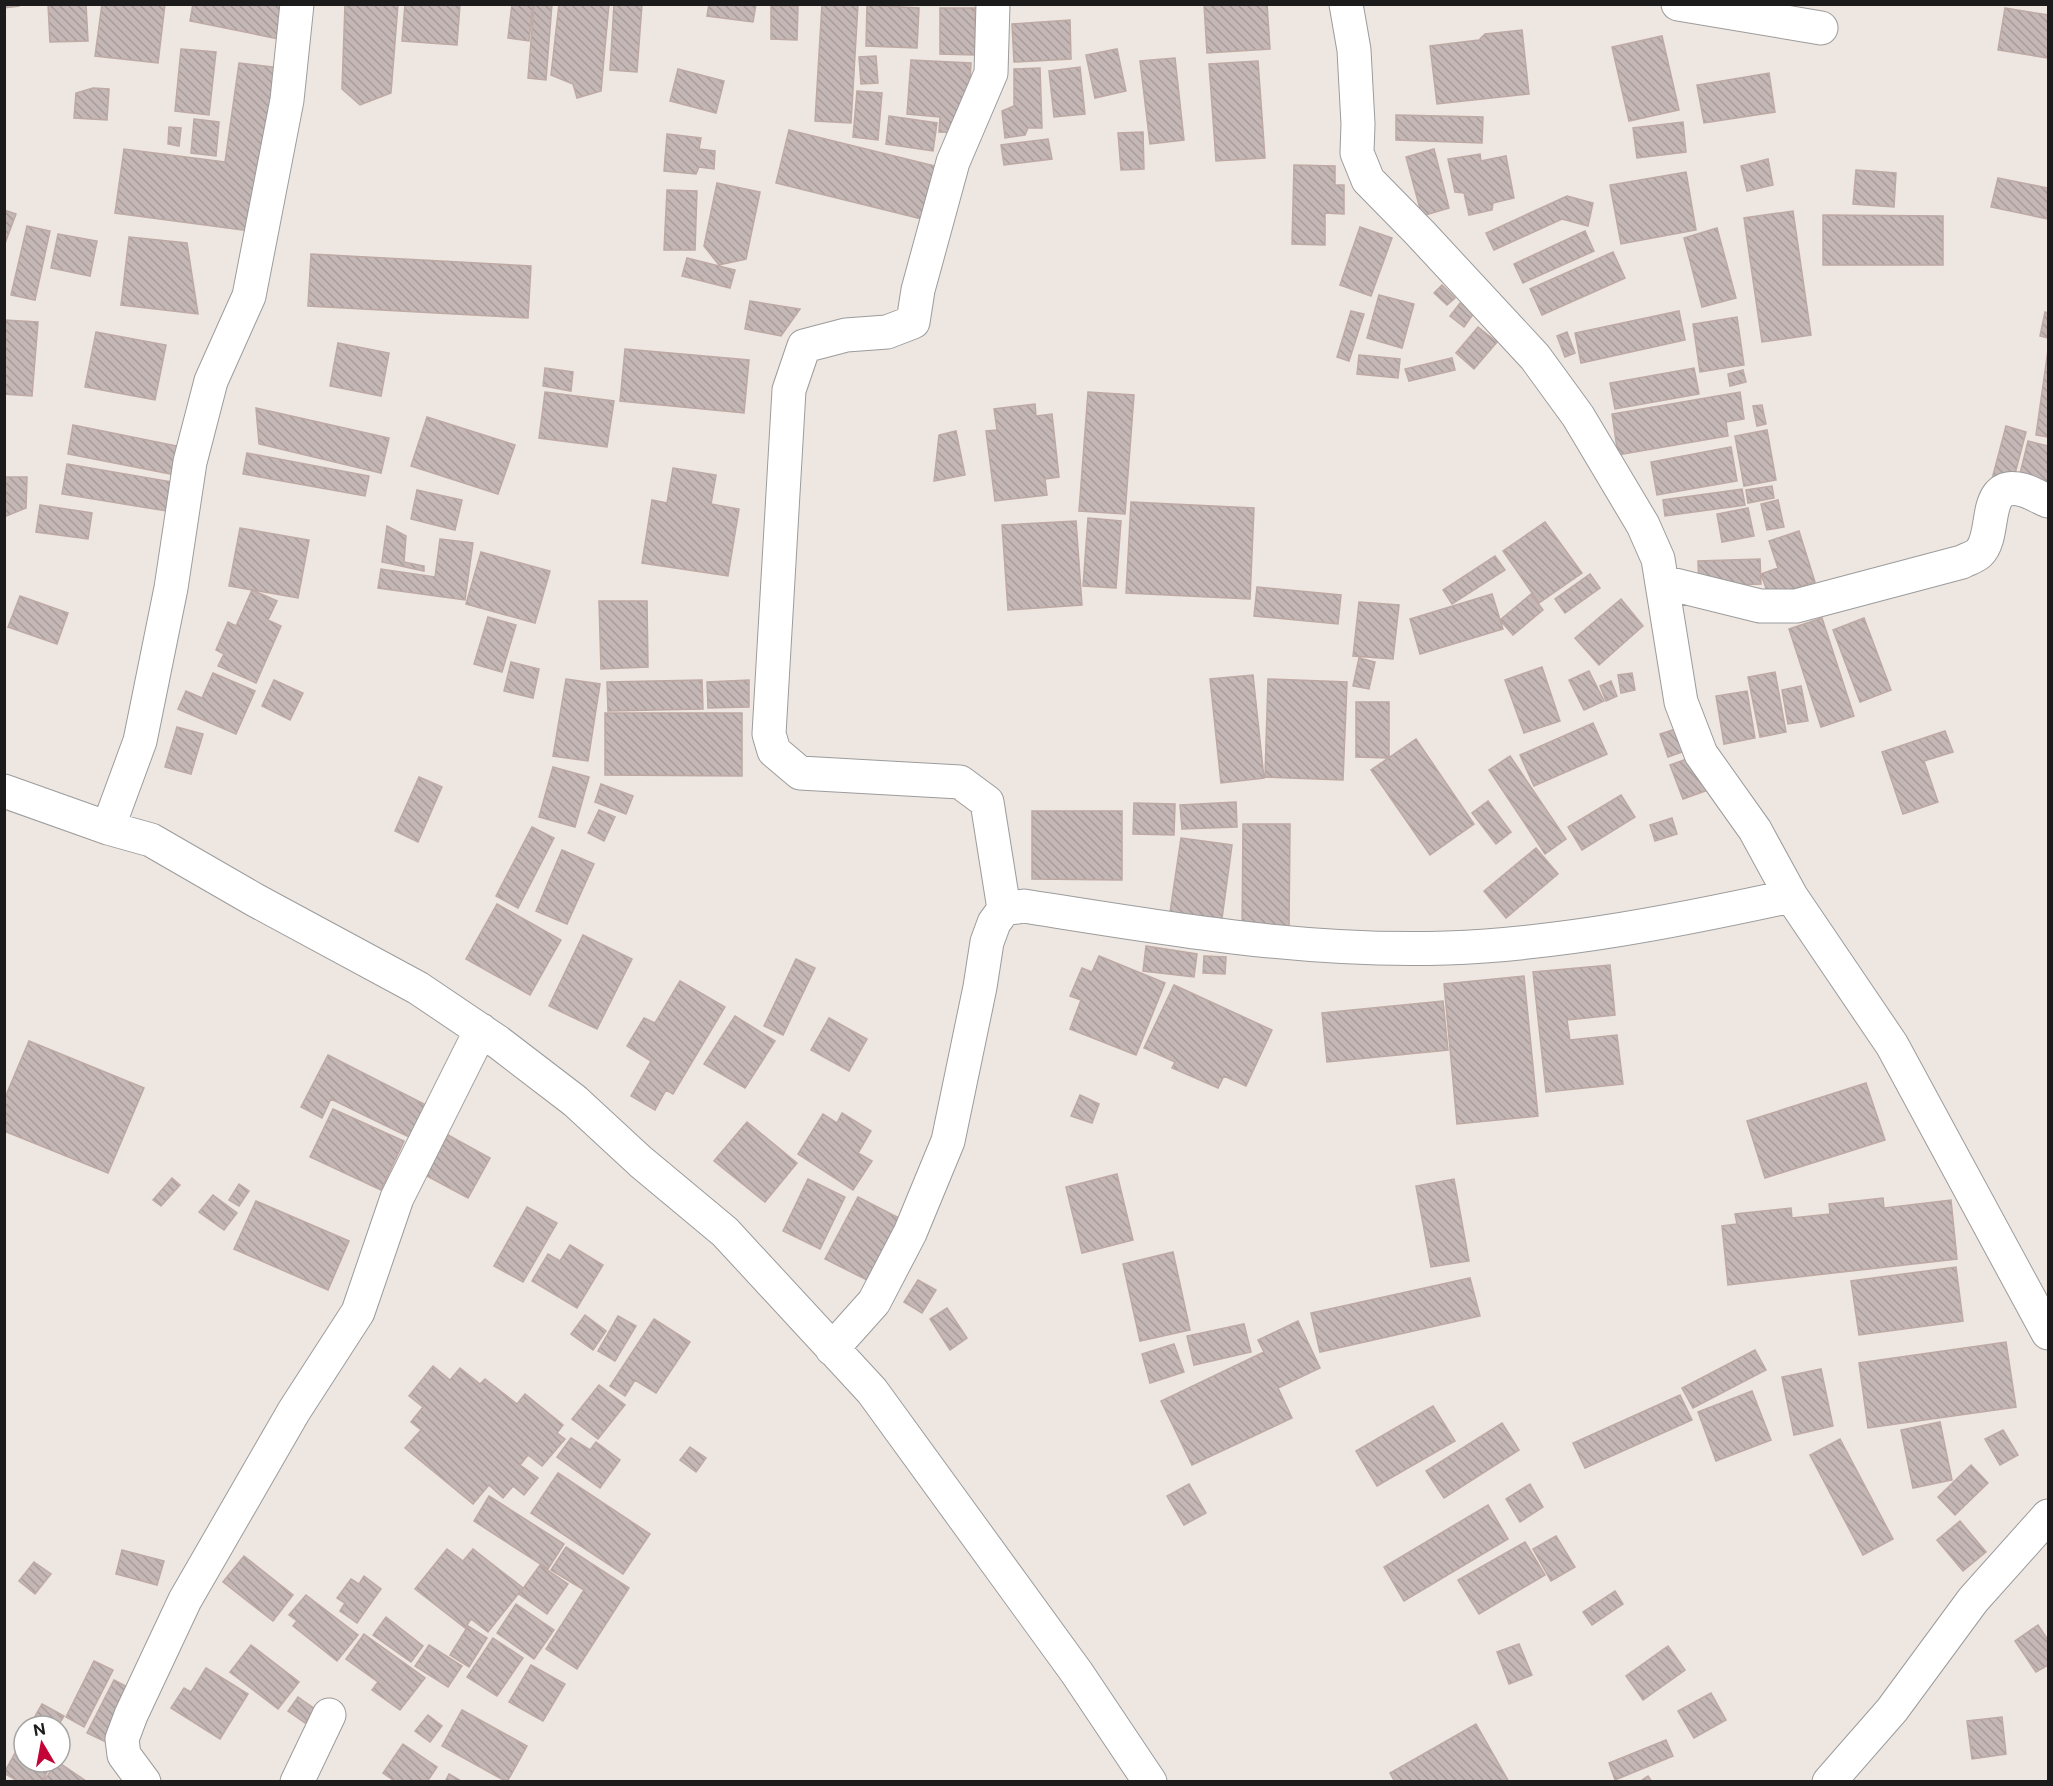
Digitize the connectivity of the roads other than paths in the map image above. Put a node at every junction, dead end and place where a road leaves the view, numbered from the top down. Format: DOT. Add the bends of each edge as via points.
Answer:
graph roads {
  1 [pos="297,4"];
  2 [pos="993,4"];
  3 [pos="1346,4"];
  4 [pos="1678,4"];
  5 [pos="1821,28"];
  6 [pos="2049,501"];
  7 [pos="1663,582"];
  8 [pos="4,791"];
  9 [pos="108,828"];
  10 [pos="1791,896"];
  11 [pos="1004,909"];
  12 [pos="481,1030"];
  13 [pos="2049,1333"];
  14 [pos="832,1349"];
  15 [pos="2049,1516"];
  16 [pos="329,1715"];
  17 [pos="144,1782"];
  18 [pos="297,1782"];
  19 [pos="1150,1782"];
  20 [pos="1829,1782"];
  1 -- 9 [label="street" via="286,100 249,296 211,381 190,462 171,588 140,741"];
  2 -- 11 [label="street" via="991,73 953,162 912,322 887,332 846,335 804,346 789,390 769,734 774,751 800,773 960,782 987,802"];
  3 -- 7 [label="street" via="1354,50 1357,153 1368,180 1535,357 1578,416 1642,525 1658,559"];
  4 -- 5 [label="street"];
  6 -- 7 [label="street" via="2022,490 2006,489 1995,500 1986,542 1978,554 1962,562 1796,606 1760,606"];
  7 -- 10 [label="street" via="1681,702 1701,754 1755,830"];
  8 -- 9 [label="street"];
  9 -- 12 [label="street" via="151,840 418,988"];
  10 -- 11 [label="street" via="1699,916 1550,939 1448,948 1277,942 1024,906"];
  10 -- 13 [label="street" via="1892,1045"];
  11 -- 14 [label="street" via="987,942 948,1141 910,1233 874,1302"];
  12 -- 14 [label="street" via="575,1101 724,1232"];
  12 -- 17 [label="street" via="397,1198 358,1312 294,1411 185,1600 130,1715 122,1739 124,1755"];
  14 -- 19 [label="street" via="872,1391 1077,1673"];
  15 -- 20 [label="street" via="1973,1600 1892,1710"];
  16 -- 18 [label="street"];
}
